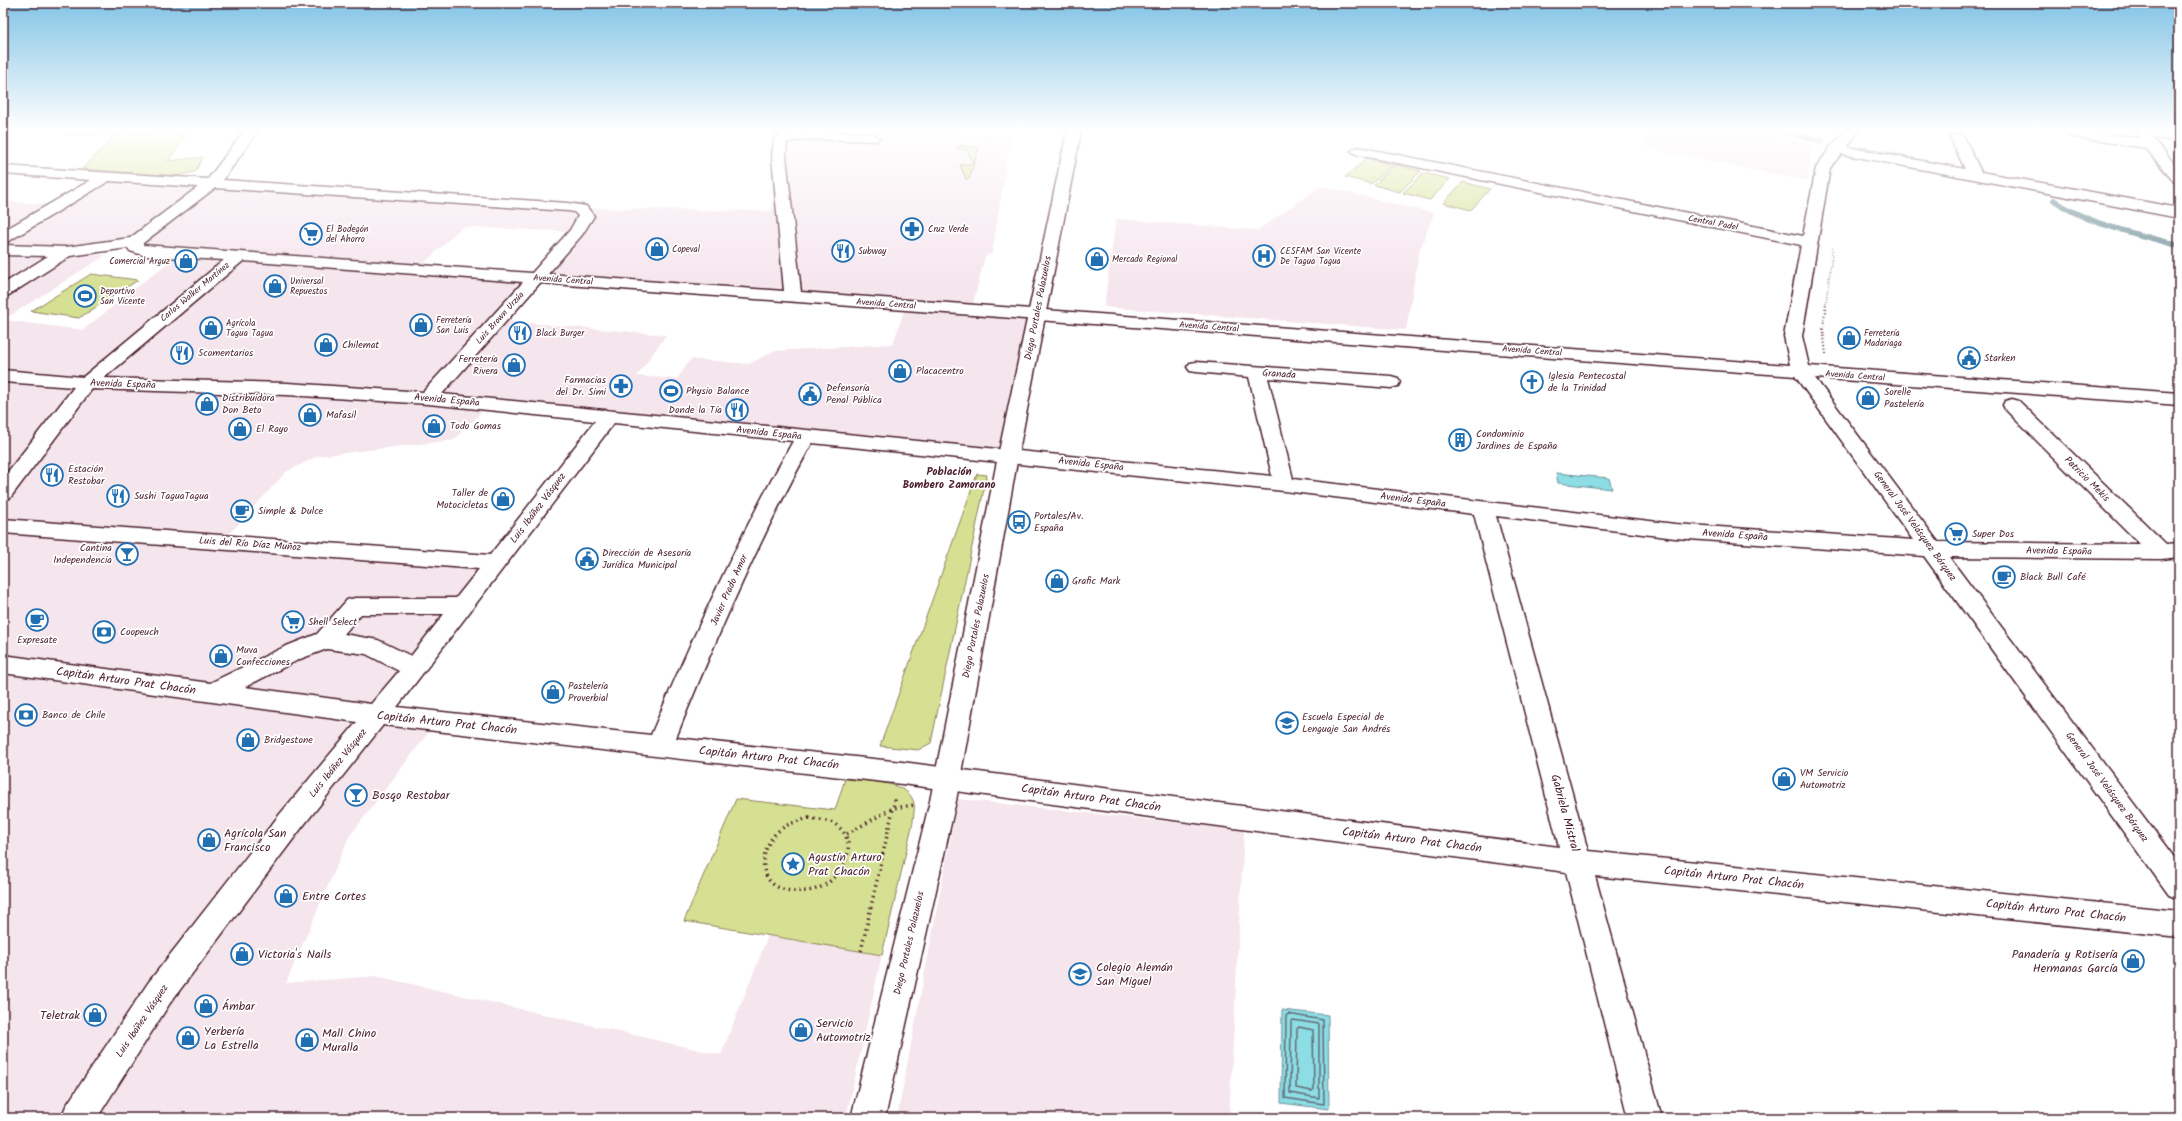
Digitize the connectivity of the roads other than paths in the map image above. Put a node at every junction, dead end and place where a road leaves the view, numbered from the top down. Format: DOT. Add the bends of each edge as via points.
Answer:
graph roads {
  1 [pos="18,183"];
  2 [pos="53,183"];
  3 [pos="96,183"];
  4 [pos="213,183"];
  5 [pos="218,183"];
  6 [pos="781,183"];
  7 [pos="1063,183"];
  8 [pos="1519,183"];
  9 [pos="1820,183"];
  10 [pos="2020,183"];
  11 [pos="2179,213"];
  12 [pos="3,238"];
  13 [pos="135,242"];
  14 [pos="1810,242"];
  15 [pos="3,250"];
  16 [pos="66,252"];
  17 [pos="239,256"];
  18 [pos="537,278"];
  19 [pos="3,291"];
  20 [pos="794,297"];
  21 [pos="1036,315"];
  22 [pos="1196,368"];
  23 [pos="1257,372"];
  24 [pos="1801,372"];
  25 [pos="3,376"];
  26 [pos="1391,382"];
  27 [pos="87,383"];
  28 [pos="428,398"];
  29 [pos="2179,399"];
  30 [pos="2012,405"];
  31 [pos="609,416"];
  32 [pos="805,437"];
  33 [pos="1008,456"];
  34 [pos="1284,484"];
  35 [pos="3,493"];
  36 [pos="1483,508"];
  37 [pos="3,526"];
  38 [pos="1932,549"];
  39 [pos="2170,551"];
  40 [pos="496,563"];
  41 [pos="463,606"];
  42 [pos="325,640"];
  43 [pos="3,664"];
  44 [pos="415,668"];
  45 [pos="212,693"];
  46 [pos="377,715"];
  47 [pos="660,745"];
  48 [pos="945,790"];
  49 [pos="1578,862"];
  50 [pos="2179,886"];
  51 [pos="2179,924"];
  52 [pos="78,1118"];
  53 [pos="868,1118"];
  54 [pos="1645,1118"];
  1 -- 2 [label="street"];
  3 -- 12 [label="street"];
  4 -- 13 [label="street"];
  5 -- 18 [label="street, Luis Brown Urzúa" via="579,208 586,216 577,232"];
  6 -- 20 [label="street"];
  7 -- 21 [label="street, Diego Portales Palazuelos"];
  8 -- 14 [label="street, Central Padel"];
  9 -- 14 [label="street, General José Velásquez Bórquez"];
  10 -- 11 [label="street"];
  13 -- 16 [label="street"];
  13 -- 17 [label="street, Carlos Walker Martínez" via="136,248 146,251"];
  14 -- 24 [label="street, General José Velásquez Bórquez" via="1792,336"];
  15 -- 16 [label="street"];
  16 -- 19 [label="street"];
  17 -- 18 [label="street, Avenida Central"];
  17 -- 27 [label="street, Carlos Walker Martínez"];
  18 -- 20 [label="street, Avenida Central"];
  18 -- 28 [label="street, Luis Brown Urzúa"];
  20 -- 21 [label="street, Avenida Central"];
  21 -- 24 [label="street, Avenida Central"];
  21 -- 33 [label="street, Diego Portales Palazuelos"];
  22 -- 23 [label="street"];
  23 -- 26 [label="street, Granada"];
  23 -- 34 [label="street, Granada"];
  24 -- 29 [label="street, Avenida Central"];
  24 -- 38 [label="street, General José Velásquez Bórquez"];
  25 -- 27 [label="street, Avenida España"];
  27 -- 28 [label="street, Avenida España" via="287,389"];
  27 -- 35 [label="street, Carlos Walker Martínez"];
  28 -- 31 [label="street, Avenida España"];
  30 -- 39 [label="street, Patricio Mekis"];
  31 -- 32 [label="street, Avenida España"];
  31 -- 40 [label="street, Luis Ibáñez Vásquez"];
  32 -- 33 [label="street, Avenida España"];
  32 -- 47 [label="street, Javier Prado Amor" via="765,509 686,681"];
  33 -- 34 [label="street, Avenida España"];
  33 -- 48 [label="street, Diego Portales Palazuelos"];
  34 -- 36 [label="street, Avenida España"];
  36 -- 38 [label="street, Avenida España" via="1675,531"];
  36 -- 49 [label="street, Gabriela Mistral"];
  37 -- 40 [label="street, Luis del Río Díaz Muñoz"];
  38 -- 39 [label="street, Avenida España"];
  38 -- 50 [label="street, General José Velásquez Bórquez"];
  40 -- 41 [label="street, Luis Ibáñez Vásquez"];
  41 -- 42 [label="street" via="355,606"];
  41 -- 44 [label="street, Luis Ibáñez Vásquez"];
  42 -- 44 [label="street" via="370,646"];
  42 -- 45 [label="street" via="292,653"];
  43 -- 45 [label="street, Capitán Arturo Prat Chacón"];
  44 -- 46 [label="street, Luis Ibáñez Vásquez"];
  45 -- 46 [label="street, Capitán Arturo Prat Chacón"];
  46 -- 47 [label="street, Capitán Arturo Prat Chacón"];
  46 -- 52 [label="street, Luis Ibáñez Vásquez" via="290,822 159,993"];
  47 -- 48 [label="street, Capitán Arturo Prat Chacón" via="902,773"];
  48 -- 49 [label="street, Capitán Arturo Prat Chacón"];
  48 -- 53 [label="street, Diego Portales Palazuelos"];
  49 -- 51 [label="street, Capitán Arturo Prat Chacón"];
  49 -- 54 [label="street, Gabriela Mistral"];
}
